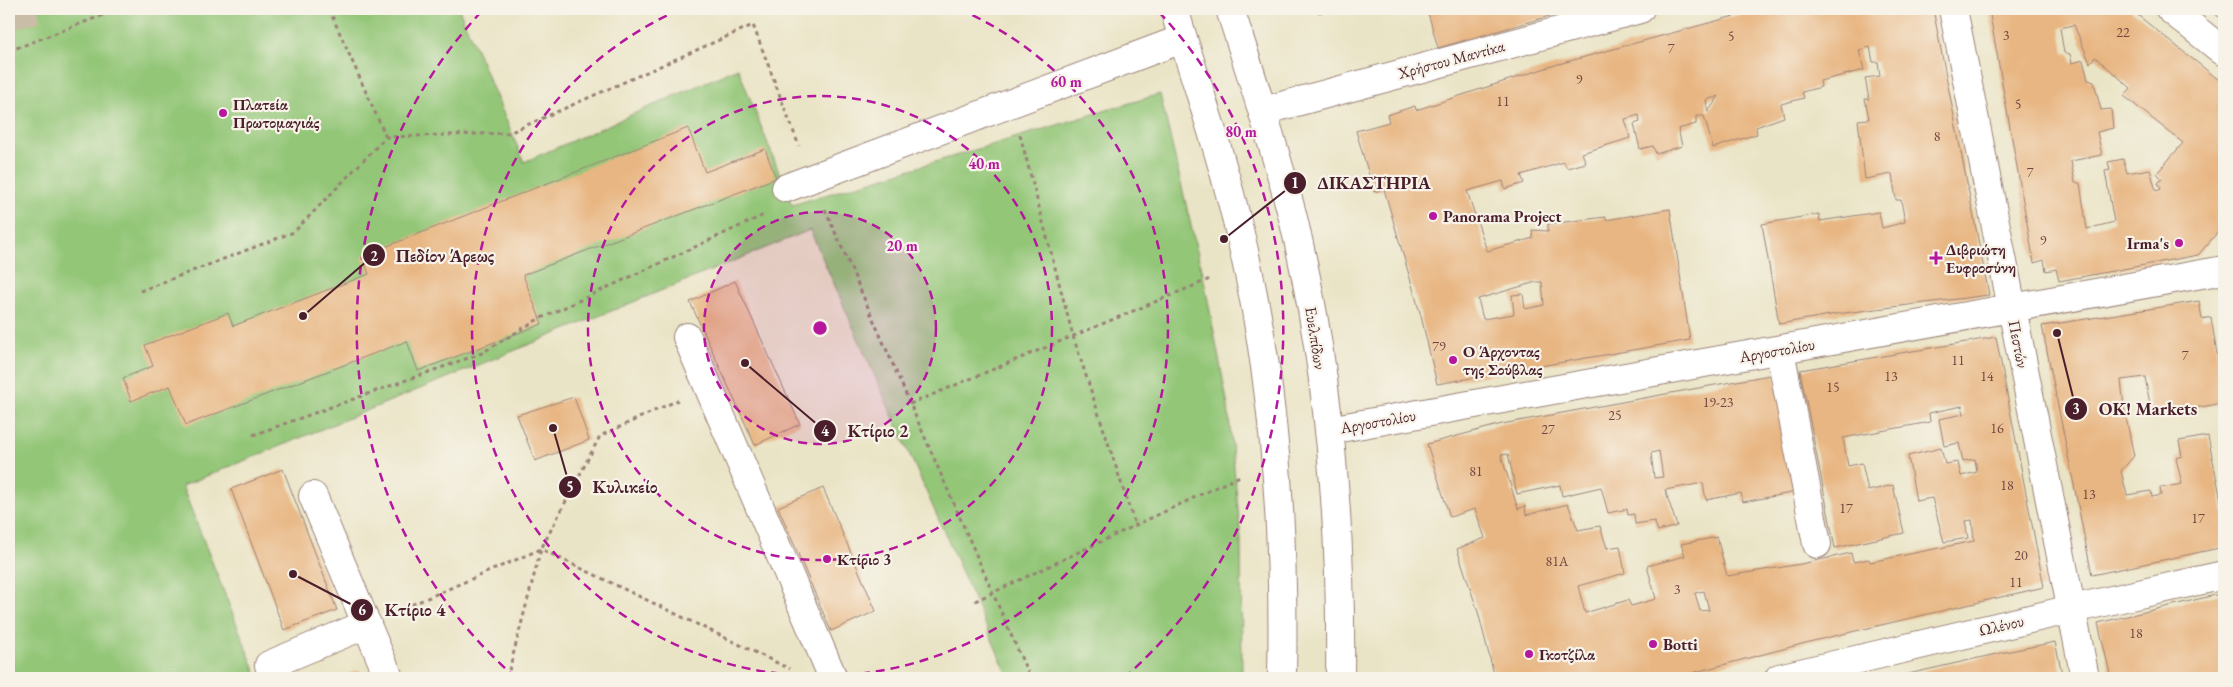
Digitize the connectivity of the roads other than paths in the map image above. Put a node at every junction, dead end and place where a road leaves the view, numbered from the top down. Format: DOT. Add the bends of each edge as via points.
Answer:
graph roads {
  1 [pos="1174,9"];
  2 [pos="1230,9"];
  3 [pos="1640,9"];
  4 [pos="1953,9"];
  5 [pos="2170,9"];
  6 [pos="1182,39"];
  7 [pos="2224,52"];
  8 [pos="1263,111"];
  9 [pos="786,188"];
  10 [pos="2224,270"];
  11 [pos="2011,308"];
  12 [pos="687,337"];
  13 [pos="1780,350"];
  14 [pos="1329,430"];
  15 [pos="313,496"];
  16 [pos="1817,544"];
  17 [pos="2224,576"];
  18 [pos="2072,609"];
  19 [pos="367,624"];
  20 [pos="274,678"];
  21 [pos="389,678"];
  22 [pos="833,678"];
  23 [pos="1282,678"];
  24 [pos="1340,678"];
  25 [pos="1779,678"];
  26 [pos="2085,678"];
  1 -- 6 [label="street"];
  2 -- 8 [label="street, Ευελπίδων"];
  3 -- 8 [label="street, Χρήστου Μαντίκα"];
  4 -- 11 [label="street, Πεστών"];
  5 -- 7 [label="street"];
  6 -- 9 [label="street"];
  6 -- 23 [label="street" via="1241,236 1262,341 1278,470"];
  8 -- 14 [label="street, Ευελπίδων" via="1308,287"];
  10 -- 11 [label="street, Αργοστολίου"];
  11 -- 13 [label="street, Αργοστολίου"];
  11 -- 18 [label="street, Πεστών"];
  12 -- 22 [label="street"];
  13 -- 14 [label="street, Αργοστολίου"];
  13 -- 16 [label="street"];
  14 -- 24 [label="street, Ευελπίδων" via="1339,557"];
  15 -- 19 [label="street"];
  17 -- 18 [label="street, Ωλένου"];
  18 -- 25 [label="street, Ωλένου"];
  18 -- 26 [label="street, Πεστών"];
  19 -- 20 [label="street" via="269,665"];
  19 -- 21 [label="street"];
}
